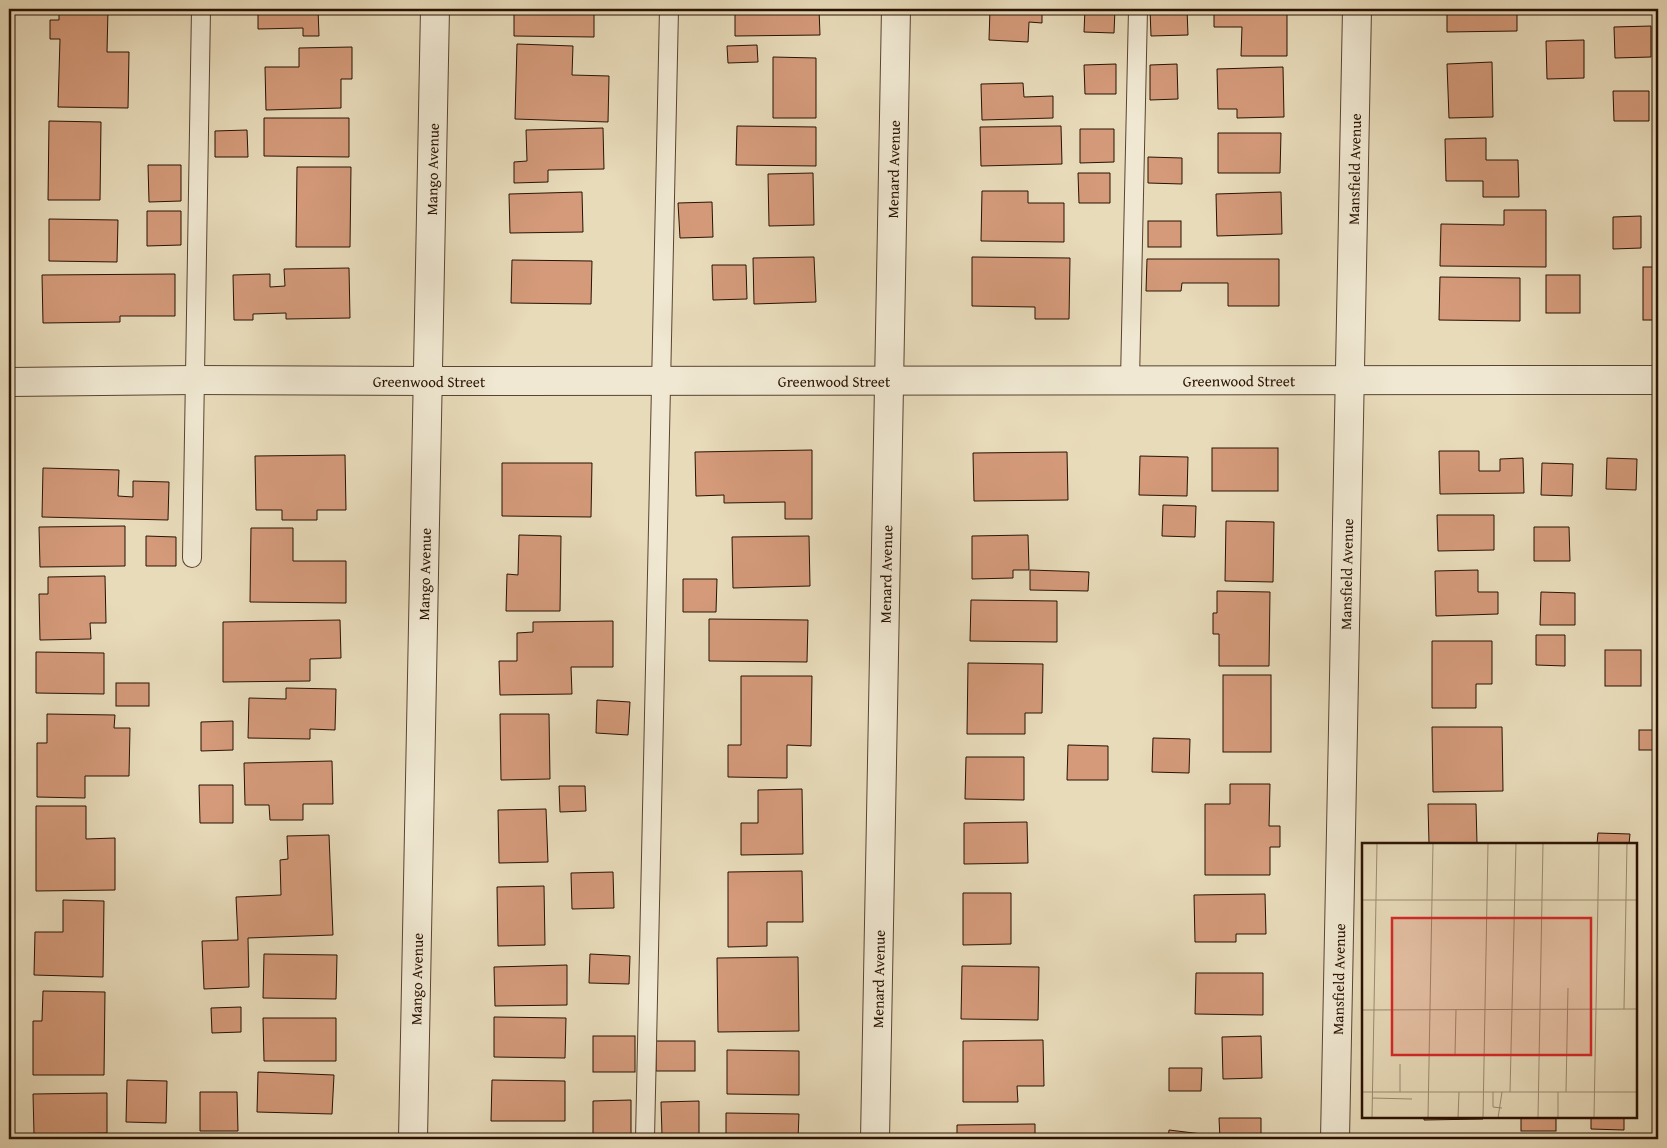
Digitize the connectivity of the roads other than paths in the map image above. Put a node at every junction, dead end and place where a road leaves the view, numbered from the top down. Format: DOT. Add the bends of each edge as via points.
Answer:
graph roads {
  1 [pos="201,9"];
  2 [pos="435,9"];
  3 [pos="669,9"];
  4 [pos="896,9"];
  5 [pos="1138,9"];
  6 [pos="1357,9"];
  7 [pos="194,380"];
  8 [pos="661,380"];
  9 [pos="889,380"];
  10 [pos="1130,380"];
  11 [pos="1350,380"];
  12 [pos="1658,380"];
  13 [pos="428,381"];
  14 [pos="9,382"];
  15 [pos="192,558"];
  16 [pos="412,1139"];
  17 [pos="645,1139"];
  18 [pos="875,1139"];
  19 [pos="1335,1139"];
  1 -- 7 [label="lane"];
  2 -- 13 [label="street, Mango Avenue"];
  3 -- 8 [label="lane"];
  4 -- 9 [label="street, Menard Avenue"];
  5 -- 10 [label="lane"];
  6 -- 11 [label="street, Mansfield Avenue"];
  7 -- 13 [label="street, Greenwood Street"];
  7 -- 14 [label="street, Greenwood Street"];
  7 -- 15 [label="lane"];
  8 -- 9 [label="street, Greenwood Street"];
  8 -- 13 [label="street, Greenwood Street"];
  8 -- 17 [label="lane"];
  9 -- 10 [label="street, Greenwood Street"];
  9 -- 18 [label="street, Menard Avenue"];
  10 -- 11 [label="street, Greenwood Street"];
  11 -- 12 [label="street, Greenwood Street"];
  11 -- 19 [label="street, Mansfield Avenue"];
  13 -- 16 [label="street, Mango Avenue"];
}
